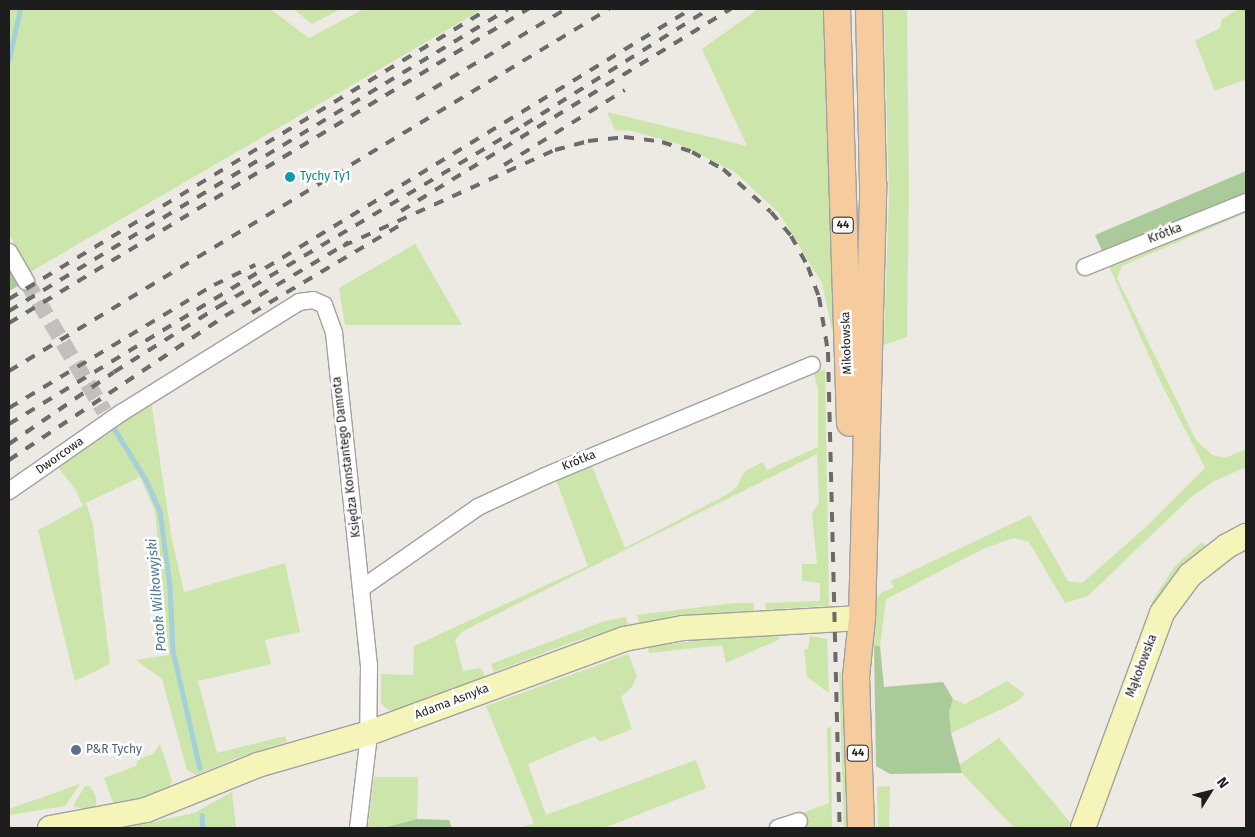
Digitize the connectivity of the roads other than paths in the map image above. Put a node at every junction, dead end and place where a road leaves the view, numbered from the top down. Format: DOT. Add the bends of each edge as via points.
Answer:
graph roads {
  1 [pos="837,9"];
  2 [pos="869,9"];
  3 [pos="1246,202"];
  4 [pos="9,252"];
  5 [pos="1085,267"];
  6 [pos="26,281"];
  7 [pos="812,365"];
  8 [pos="108,416"];
  9 [pos="9,491"];
  10 [pos="1246,536"];
  11 [pos="362,588"];
  12 [pos="856,618"];
  13 [pos="369,733"];
  14 [pos="799,821"];
  15 [pos="50,828"];
  16 [pos="358,828"];
  17 [pos="778,828"];
  18 [pos="861,828"];
  19 [pos="1083,828"];
  1 -- 12 [label="main road, Mikołowska / 44"];
  2 -- 12 [label="main road, Mikołowska / 44" via="873,184"];
  3 -- 5 [label="street, Krótka"];
  4 -- 6 [label="street"];
  7 -- 11 [label="street, Krótka" via="478,507"];
  8 -- 9 [label="street, Dworcowa"];
  8 -- 11 [label="street, Księdza Konstantego Damrota" via="300,302 307,299 319,301 330,318 334,333 342,430 352,483"];
  10 -- 19 [label="street, Mąkołowska" via="1190,575 1162,614"];
  11 -- 13 [label="street, Księdza Konstantego Damrota" via="369,665"];
  12 -- 13 [label="street, Adama Asnyka" via="682,628 624,639"];
  12 -- 18 [label="main road, Mikołowska / 44"];
  13 -- 15 [label="street, Adama Asnyka" via="274,760 146,810"];
  13 -- 16 [label="street, Księdza Konstantego Damrota"];
  14 -- 17 [label="street"];
}
